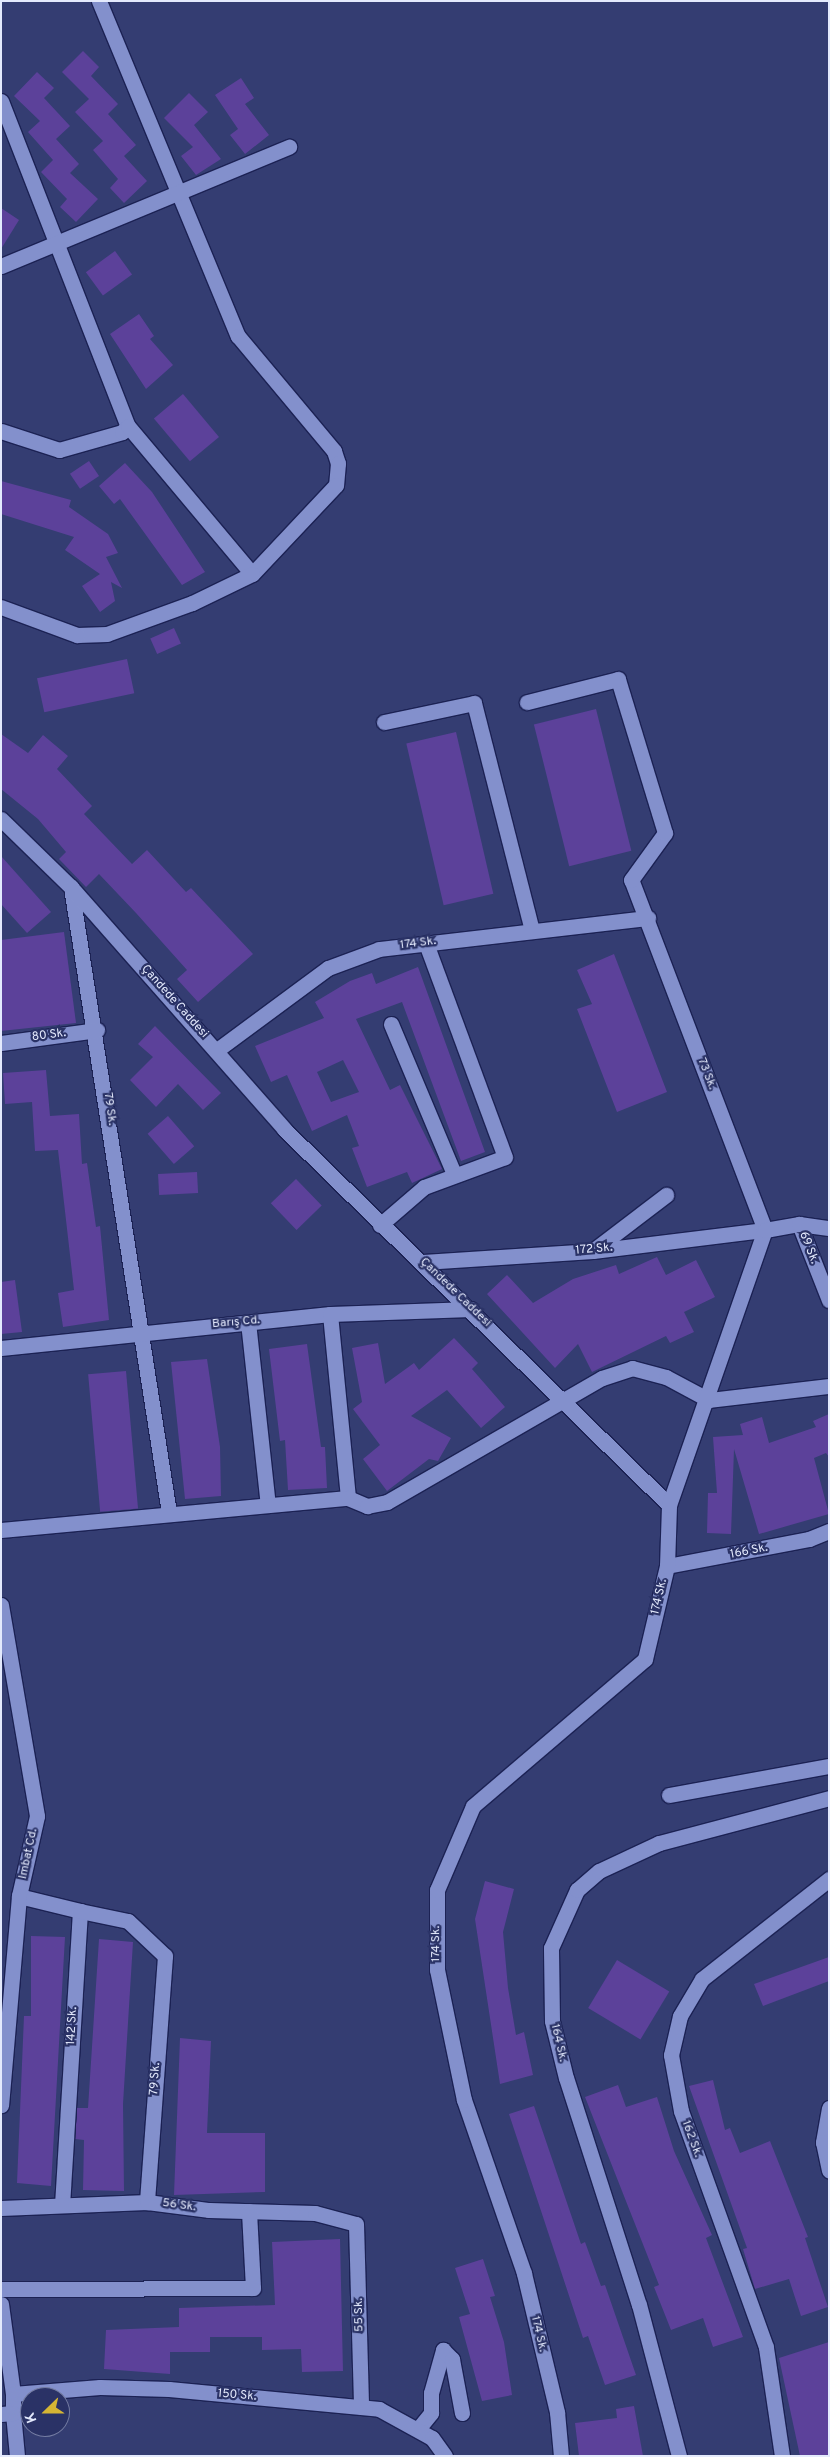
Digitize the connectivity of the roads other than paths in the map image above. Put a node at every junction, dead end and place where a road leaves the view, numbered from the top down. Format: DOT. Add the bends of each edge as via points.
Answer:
graph roads {
  1 [pos="99,1"];
  2 [pos="1,101"];
  3 [pos="289,147"];
  4 [pos="178,194"];
  5 [pos="56,244"];
  6 [pos="1,266"];
  7 [pos="128,426"];
  8 [pos="1,431"];
  9 [pos="252,574"];
  10 [pos="1,607"];
  11 [pos="527,702"];
  12 [pos="384,722"];
  13 [pos="1,819"];
  14 [pos="71,887"];
  15 [pos="648,918"];
  16 [pos="532,931"];
  17 [pos="426,943"];
  18 [pos="391,1024"];
  19 [pos="97,1030"];
  20 [pos="1,1042"];
  21 [pos="217,1050"];
  22 [pos="454,1174"];
  23 [pos="666,1195"];
  24 [pos="799,1224"];
  25 [pos="380,1225"];
  26 [pos="829,1228"];
  27 [pos="765,1230"];
  28 [pos="593,1251"];
  29 [pos="423,1262"];
  30 [pos="829,1300"];
  31 [pos="471,1308"];
  32 [pos="330,1314"];
  33 [pos="248,1322"];
  34 [pos="141,1332"];
  35 [pos="1,1348"];
  36 [pos="829,1386"];
  37 [pos="709,1400"];
  38 [pos="566,1403"];
  39 [pos="348,1498"];
  40 [pos="268,1504"];
  41 [pos="670,1505"];
  42 [pos="169,1513"];
  43 [pos="1,1530"];
  44 [pos="829,1531"];
  45 [pos="667,1566"];
  46 [pos="1,1605"];
  47 [pos="829,1766"];
  48 [pos="669,1795"];
  49 [pos="829,1798"];
  50 [pos="829,1879"];
  51 [pos="19,1896"];
  52 [pos="80,1911"];
  53 [pos="1,2105"];
  54 [pos="829,2108"];
  55 [pos="829,2170"];
  56 [pos="147,2202"];
  57 [pos="62,2203"];
  58 [pos="1,2208"];
  59 [pos="249,2211"];
  60 [pos="356,2224"];
  61 [pos="1,2289"];
  62 [pos="1,2304"];
  63 [pos="13,2394"];
  64 [pos="361,2407"];
  65 [pos="462,2413"];
  66 [pos="7,2414"];
  67 [pos="418,2429"];
  68 [pos="432,2438"];
  69 [pos="17,2456"];
  70 [pos="435,2456"];
  71 [pos="445,2456"];
  72 [pos="561,2456"];
  73 [pos="679,2456"];
  74 [pos="782,2456"];
  1 -- 4 [label="street"];
  2 -- 5 [label="street"];
  3 -- 4 [label="street"];
  4 -- 5 [label="street"];
  4 -- 9 [label="street" via="238,336 322,436 338,463 336,485"];
  5 -- 6 [label="street"];
  5 -- 7 [label="street"];
  7 -- 8 [label="street" via="122,432 59,450"];
  7 -- 9 [label="street"];
  9 -- 10 [label="street" via="192,603 107,634 77,635"];
  11 -- 15 [label="street, 73 Sk." via="618,679 665,833 631,880"];
  12 -- 16 [label="street" via="474,703"];
  13 -- 14 [label="street, Çandede Caddesi"];
  14 -- 19 [label="street, 79 Sk."];
  14 -- 21 [label="street, Çandede Caddesi"];
  15 -- 16 [label="street, 174 Sk."];
  15 -- 27 [label="street, 73 Sk."];
  16 -- 17 [label="street, 174 Sk."];
  17 -- 21 [label="street, 174 Sk." via="379,949 328,968"];
  17 -- 22 [label="street" via="505,1157"];
  18 -- 22 [label="street"];
  19 -- 20 [label="street, 80 Sk."];
  19 -- 34 [label="street, 79 Sk."];
  21 -- 25 [label="street, Çandede Caddesi" via="284,1129"];
  22 -- 25 [label="street" via="424,1188"];
  23 -- 28 [label="street"];
  24 -- 26 [label="street"];
  24 -- 27 [label="street"];
  24 -- 30 [label="street, 69 Sk."];
  25 -- 29 [label="street, Çandede Caddesi"];
  27 -- 28 [label="street, 172 Sk."];
  27 -- 37 [label="street" via="734,1314"];
  28 -- 29 [label="street, 172 Sk."];
  29 -- 31 [label="street, Çandede Caddesi"];
  31 -- 32 [label="street, Barış Cd."];
  31 -- 38 [label="street, Çandede Caddesi"];
  32 -- 33 [label="street, Barış Cd."];
  32 -- 39 [label="street"];
  33 -- 34 [label="street, Barış Cd."];
  33 -- 40 [label="street"];
  34 -- 35 [label="street, Barış Cd."];
  34 -- 42 [label="street, 79 Sk."];
  36 -- 37 [label="street"];
  37 -- 38 [label="street" via="666,1377 632,1368 602,1378"];
  37 -- 41 [label="street"];
  38 -- 39 [label="street" via="387,1502 367,1506"];
  38 -- 41 [label="street, Çandede Caddesi"];
  39 -- 40 [label="street"];
  40 -- 42 [label="street"];
  41 -- 45 [label="street, 174 Sk."];
  42 -- 43 [label="street"];
  44 -- 45 [label="street, 166 Sk." via="808,1539"];
  45 -- 72 [label="street, 174 Sk." via="645,1659 473,1806 437,1890 437,1970 464,2100 524,2273 556,2412"];
  46 -- 51 [label="street, Imbat Cd." via="37,1816"];
  47 -- 48 [label="street"];
  49 -- 73 [label="street, 164 Sk." via="659,1843 599,1872 577,1890 551,1948 552,2021 566,2078 639,2305"];
  50 -- 74 [label="street, 162 Sk." via="702,1979 680,2016 671,2055 681,2110 766,2347"];
  51 -- 52 [label="street"];
  51 -- 53 [label="street, Imbat Cd."];
  52 -- 56 [label="street, 79 Sk." via="128,1921 165,1956"];
  52 -- 57 [label="street, 142 Sk."];
  54 -- 55 [label="street" via="823,2142"];
  56 -- 57 [label="street, 56 Sk."];
  56 -- 59 [label="street, 56 Sk."];
  57 -- 58 [label="street, 56 Sk."];
  59 -- 60 [label="street, 56 Sk." via="315,2213"];
  59 -- 61 [label="street" via="253,2288"];
  60 -- 64 [label="street, 55 Sk."];
  62 -- 63 [label="street"];
  63 -- 64 [label="street, 150 Sk." via="130,2388"];
  63 -- 66 [label="street"];
  64 -- 67 [label="street, 150 Sk." via="380,2409"];
  65 -- 67 [label="street" via="452,2358 447,2349 443,2350 431,2413"];
  66 -- 69 [label="street"];
  67 -- 68 [label="street, 150 Sk."];
  68 -- 70 [label="street"];
  68 -- 71 [label="street, 150 Sk."];
}
